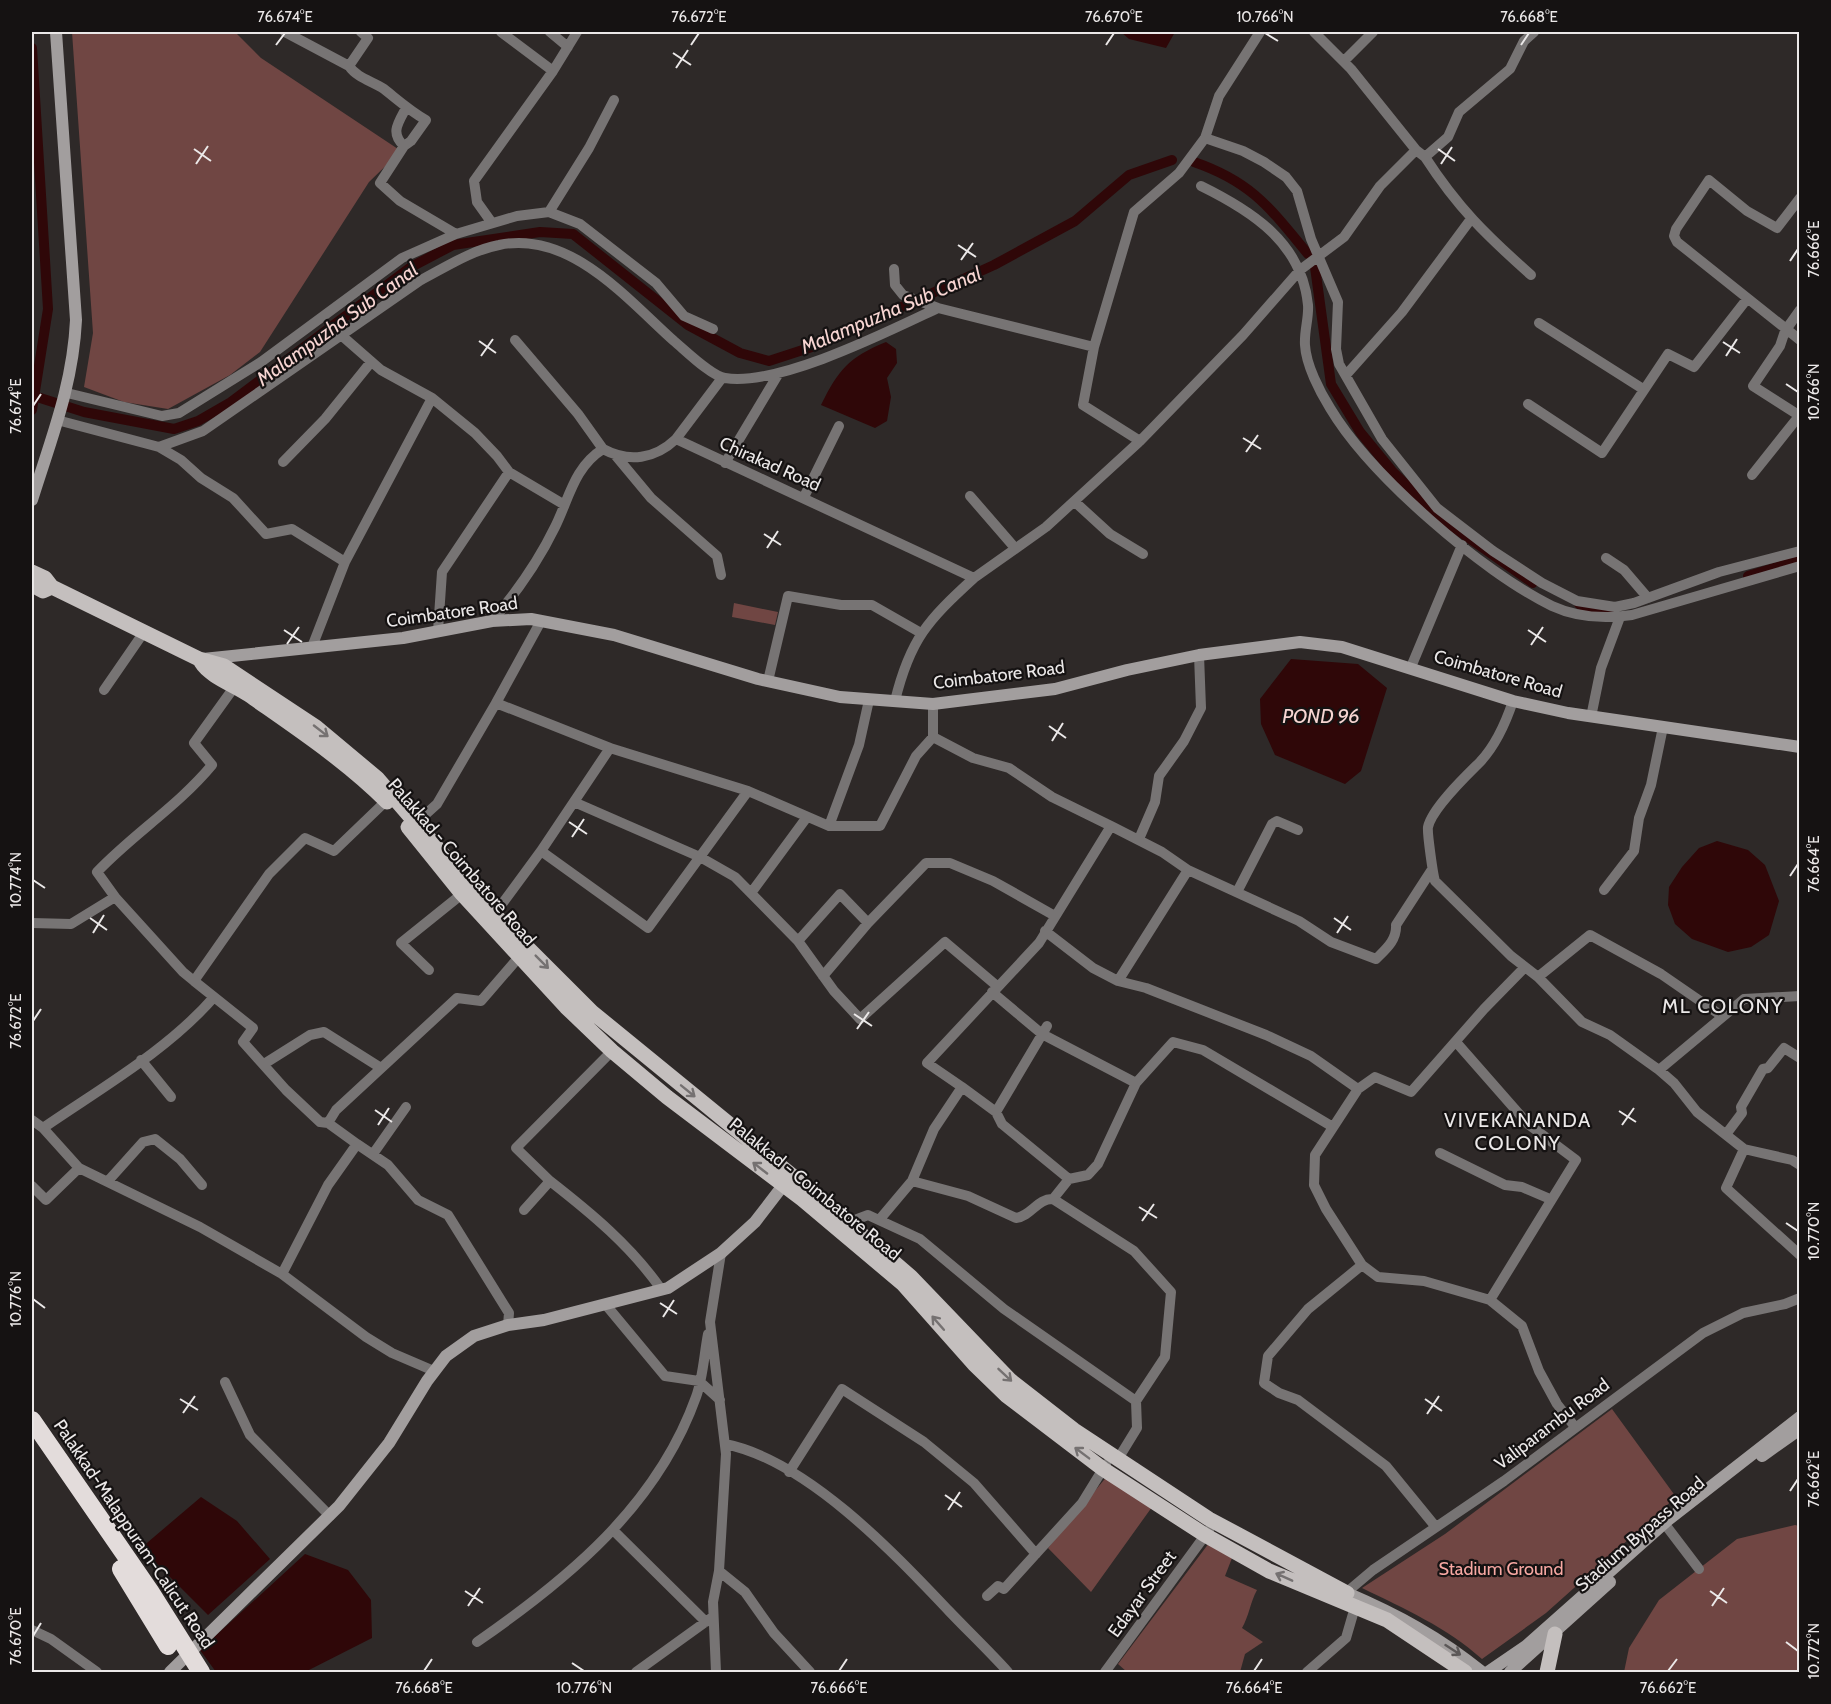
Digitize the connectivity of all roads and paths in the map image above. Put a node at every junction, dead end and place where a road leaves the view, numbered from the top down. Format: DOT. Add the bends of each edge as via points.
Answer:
graph roads {
  1 [pos="56,32"];
  2 [pos="285,32"];
  3 [pos="361,32"];
  4 [pos="501,32"];
  5 [pos="550,32"];
  6 [pos="577,32"];
  7 [pos="1260,32"];
  8 [pos="1314,32"];
  9 [pos="1373,32"];
  10 [pos="1534,32"];
  11 [pos="568,47"];
  12 [pos="1344,61"];
  13 [pos="349,66"];
  14 [pos="553,71"];
  15 [pos="614,100"];
  16 [pos="406,108"];
  17 [pos="1205,138"];
  18 [pos="404,146"];
  19 [pos="1420,154"];
  20 [pos="1201,186"];
  21 [pos="1800,198"];
  22 [pos="549,212"];
  23 [pos="1471,219"];
  24 [pos="492,223"];
  25 [pos="456,234"];
  26 [pos="1318,256"];
  27 [pos="894,269"];
  28 [pos="1300,270"];
  29 [pos="1531,275"];
  30 [pos="1747,299"];
  31 [pos="938,308"];
  32 [pos="1800,310"];
  33 [pos="1539,323"];
  34 [pos="713,329"];
  35 [pos="1785,330"];
  36 [pos="341,335"];
  37 [pos="515,340"];
  38 [pos="1800,340"];
  39 [pos="1094,347"];
  40 [pos="371,362"];
  41 [pos="779,374"];
  42 [pos="1346,375"];
  43 [pos="722,378"];
  44 [pos="1643,389"];
  45 [pos="67,393"];
  46 [pos="432,398"];
  47 [pos="1528,404"];
  48 [pos="1799,416"];
  49 [pos="57,420"];
  50 [pos="839,426"];
  51 [pos="676,439"];
  52 [pos="1140,441"];
  53 [pos="159,447"];
  54 [pos="603,449"];
  55 [pos="616,456"];
  56 [pos="283,462"];
  57 [pos="725,463"];
  58 [pos="509,472"];
  59 [pos="1752,475"];
  60 [pos="970,496"];
  61 [pos="804,497"];
  62 [pos="32,500"];
  63 [pos="1075,502"];
  64 [pos="563,504"];
  65 [pos="1462,545"];
  66 [pos="1015,548"];
  67 [pos="1800,551"];
  68 [pos="1143,554"];
  69 [pos="1606,558"];
  70 [pos="345,562"];
  71 [pos="1800,566"];
  72 [pos="32,572"];
  73 [pos="721,574"];
  74 [pos="974,578"];
  75 [pos="32,585"];
  76 [pos="52,587"];
  77 [pos="1653,597"];
  78 [pos="1662,606"];
  79 [pos="1620,616"];
  80 [pos="492,621"];
  81 [pos="541,621"];
  82 [pos="438,631"];
  83 [pos="144,632"];
  84 [pos="921,633"];
  85 [pos="312,647"];
  86 [pos="1199,655"];
  87 [pos="199,659"];
  88 [pos="1411,667"];
  89 [pos="768,681"];
  90 [pos="235,686"];
  91 [pos="104,690"];
  92 [pos="869,700"];
  93 [pos="895,701"];
  94 [pos="1513,701"];
  95 [pos="496,703"];
  96 [pos="933,704"];
  97 [pos="1591,717"];
  98 [pos="1663,727"];
  99 [pos="933,736"];
  100 [pos="1800,747"];
  101 [pos="610,748"];
  102 [pos="748,791"];
  103 [pos="386,801"];
  104 [pos="574,802"];
  105 [pos="807,817"];
  106 [pos="417,822"];
  107 [pos="829,826"];
  108 [pos="1111,826"];
  109 [pos="1298,830"];
  110 [pos="1139,839"];
  111 [pos="541,851"];
  112 [pos="700,856"];
  113 [pos="1188,870"];
  114 [pos="1431,871"];
  115 [pos="1604,890"];
  116 [pos="1237,892"];
  117 [pos="751,893"];
  118 [pos="462,894"];
  119 [pos="116,897"];
  120 [pos="1055,916"];
  121 [pos="491,919"];
  122 [pos="32,923"];
  123 [pos="868,923"];
  124 [pos="1045,931"];
  125 [pos="798,941"];
  126 [pos="519,957"];
  127 [pos="1525,967"];
  128 [pos="429,970"];
  129 [pos="823,976"];
  130 [pos="1538,977"];
  131 [pos="194,981"];
  132 [pos="1118,981"];
  133 [pos="994,989"];
  134 [pos="1800,996"];
  135 [pos="214,997"];
  136 [pos="571,1002"];
  137 [pos="1722,1016"];
  138 [pos="1045,1030"];
  139 [pos="1456,1042"];
  140 [pos="612,1051"];
  141 [pos="1800,1058"];
  142 [pos="141,1060"];
  143 [pos="264,1064"];
  144 [pos="381,1068"];
  145 [pos="1659,1070"];
  146 [pos="1137,1083"];
  147 [pos="962,1087"];
  148 [pos="1358,1089"];
  149 [pos="171,1097"];
  150 [pos="405,1107"];
  151 [pos="996,1112"];
  152 [pos="32,1120"];
  153 [pos="328,1123"];
  154 [pos="1333,1127"];
  155 [pos="43,1128"];
  156 [pos="1726,1134"];
  157 [pos="357,1144"];
  158 [pos="1744,1149"];
  159 [pos="1440,1152"];
  160 [pos="372,1154"];
  161 [pos="1800,1165"];
  162 [pos="79,1168"];
  163 [pos="1069,1179"];
  164 [pos="108,1180"];
  165 [pos="550,1181"];
  166 [pos="787,1181"];
  167 [pos="912,1181"];
  168 [pos="202,1185"];
  169 [pos="32,1186"];
  170 [pos="1053,1199"];
  171 [pos="1550,1199"];
  172 [pos="524,1209"];
  173 [pos="880,1219"];
  174 [pos="841,1225"];
  175 [pos="721,1253"];
  176 [pos="1800,1255"];
  177 [pos="1362,1265"];
  178 [pos="282,1274"];
  179 [pos="661,1289"];
  180 [pos="1800,1298"];
  181 [pos="1490,1300"];
  182 [pos="606,1305"];
  183 [pos="710,1322"];
  184 [pos="508,1325"];
  185 [pos="434,1371"];
  186 [pos="699,1381"];
  187 [pos="225,1382"];
  188 [pos="720,1400"];
  189 [pos="1136,1401"];
  190 [pos="1800,1417"];
  191 [pos="32,1420"];
  192 [pos="1575,1427"];
  193 [pos="1800,1429"];
  194 [pos="32,1438"];
  195 [pos="725,1444"];
  196 [pos="1115,1457"];
  197 [pos="1103,1469"];
  198 [pos="789,1472"];
  199 [pos="330,1516"];
  200 [pos="1436,1526"];
  201 [pos="1667,1526"];
  202 [pos="1210,1529"];
  203 [pos="614,1531"];
  204 [pos="1036,1554"];
  205 [pos="1699,1569"];
  206 [pos="719,1571"];
  207 [pos="987,1596"];
  208 [pos="1342,1597"];
  209 [pos="1355,1607"];
  210 [pos="709,1619"];
  211 [pos="32,1630"];
  212 [pos="1555,1634"];
  213 [pos="477,1642"];
  214 [pos="180,1665"];
  215 [pos="97,1672"];
  216 [pos="201,1672"];
  217 [pos="636,1672"];
  218 [pos="716,1672"];
  219 [pos="810,1672"];
  220 [pos="1008,1672"];
  221 [pos="1106,1672"];
  222 [pos="1307,1672"];
  223 [pos="1465,1672"];
  224 [pos="1482,1672"];
  225 [pos="1488,1672"];
  226 [pos="1510,1672"];
  227 [pos="1547,1672"];
  1 -- 45 [label="street" via="76,320"];
  2 -- 13 [label="street"];
  3 -- 13 [label="street" via="368,38"];
  4 -- 14 [label="street"];
  5 -- 11 [label="street"];
  6 -- 11 [label="street"];
  7 -- 17 [label="street" via="1220,96"];
  8 -- 12 [label="street"];
  9 -- 12 [label="street"];
  10 -- 19 [label="street" via="1524,41 1510,69 1459,112 1448,137"];
  11 -- 14 [label="street"];
  12 -- 19 [label="street"];
  13 -- 16 [label="street"];
  14 -- 24 [label="street" via="474,181 477,202"];
  15 -- 22 [label="street"];
  16 -- 18 [label="street" via="395,130 396,139"];
  16 -- 18 [label="street" via="426,120"];
  17 -- 26 [label="street" via="1243,151 1286,177 1297,191"];
  17 -- 39 [label="street" via="1179,173 1134,212"];
  18 -- 25 [label="street" via="380,183 400,201"];
  19 -- 23 [label="street"];
  19 -- 26 [label="street" via="1380,186 1344,237"];
  20 -- 28 [label="street" via="1262,221 1286,247"];
  21 -- 30 [label="street" via="1777,228 1747,211 1708,180 1676,229 1677,242"];
  22 -- 24 [label="street"];
  22 -- 34 [label="street" via="580,224 656,283 684,316"];
  23 -- 29 [label="street"];
  23 -- 42 [label="street" via="1402,312"];
  24 -- 25 [label="street"];
  25 -- 45 [label="street" via="402,258 261,362 179,413 162,416"];
  26 -- 28 [label="street"];
  26 -- 42 [label="street" via="1338,302 1336,349"];
  27 -- 31 [label="street" via="895,285 903,295"];
  28 -- 52 [label="street"];
  28 -- 65 [label="street" via="1308,317 1305,346 1330,408 1413,505"];
  30 -- 35 [label="street"];
  30 -- 44 [label="street" via="1694,367 1668,354"];
  31 -- 39 [label="street"];
  31 -- 41 [label="street" via="845,350"];
  32 -- 35 [label="street"];
  33 -- 44 [label="street"];
  35 -- 38 [label="street"];
  35 -- 48 [label="street" via="1780,346 1753,386"];
  36 -- 40 [label="street"];
  36 -- 43 [label="street" via="421,280 460,259 499,245 529,242 556,248 588,268"];
  36 -- 53 [label="street" via="203,431"];
  37 -- 54 [label="street" via="579,414"];
  39 -- 52 [label="street" via="1083,405"];
  40 -- 46 [label="street"];
  40 -- 56 [label="street" via="325,419"];
  41 -- 43 [label="street"];
  41 -- 57 [label="street"];
  42 -- 77 [label="street" via="1382,439 1437,508 1469,533 1542,583 1577,601 1615,607"];
  43 -- 51 [label="street"];
  44 -- 47 [label="street" via="1602,453"];
  45 -- 49 [label="street"];
  46 -- 58 [label="street" via="475,433"];
  46 -- 70 [label="street"];
  48 -- 59 [label="street"];
  49 -- 53 [label="street"];
  49 -- 62 [label="street"];
  50 -- 61 [label="street"];
  51 -- 55 [label="street" via="649,457"];
  51 -- 57 [label="street, Chirakad Road"];
  52 -- 63 [label="street"];
  53 -- 70 [label="street" via="233,498 266,534 292,529"];
  54 -- 55 [label="street"];
  54 -- 64 [label="street" via="585,464"];
  55 -- 73 [label="street" via="651,498 717,556"];
  57 -- 61 [label="street, Chirakad Road"];
  58 -- 64 [label="street"];
  58 -- 82 [label="street" via="442,572"];
  60 -- 66 [label="street"];
  61 -- 74 [label="street, Chirakad Road"];
  63 -- 66 [label="street"];
  63 -- 68 [label="street" via="1110,534"];
  64 -- 80 [label="street" via="555,527 526,576"];
  65 -- 79 [label="street" via="1553,607 1584,616"];
  65 -- 88 [label="street"];
  66 -- 74 [label="street"];
  67 -- 77 [label="street" via="1719,573"];
  69 -- 77 [label="street"];
  70 -- 85 [label="street"];
  71 -- 78 [label="street"];
  72 -- 76 [label="main road, Palakkad - Coimbatore Road"];
  74 -- 84 [label="street"];
  75 -- 76 [label="main road, Palakkad - Coimbatore Road" via="43,591"];
  76 -- 83 [label="main road, Palakkad - Coimbatore Road"];
  77 -- 78 [label="street"];
  78 -- 79 [label="street"];
  79 -- 97 [label="street" via="1601,668"];
  80 -- 81 [label="street, Coimbatore Road"];
  80 -- 82 [label="street, Coimbatore Road"];
  81 -- 89 [label="street, Coimbatore Road" via="614,635"];
  81 -- 95 [label="street"];
  82 -- 85 [label="street, Coimbatore Road"];
  83 -- 87 [label="main road, Palakkad - Coimbatore Road"];
  83 -- 91 [label="street"];
  84 -- 89 [label="street" via="872,605 841,605 788,596"];
  84 -- 93 [label="street" via="902,673"];
  85 -- 87 [label="street, Coimbatore Road"];
  86 -- 88 [label="street, Coimbatore Road" via="1300,642 1342,647"];
  86 -- 96 [label="street, Coimbatore Road" via="1055,689"];
  86 -- 110 [label="street" via="1201,708 1159,776 1155,802"];
  87 -- 90 [label="main road, Palakkad - Coimbatore Road" via="209,671"];
  87 -- 106 [label="main road, Palakkad - Coimbatore Road, one-way" via="224,666 316,727 377,778"];
  88 -- 94 [label="street, Coimbatore Road"];
  89 -- 92 [label="street, Coimbatore Road"];
  90 -- 103 [label="main road, Palakkad - Coimbatore Road" via="298,730"];
  90 -- 119 [label="street" via="194,743 212,765 192,789 97,872"];
  92 -- 93 [label="street, Coimbatore Road"];
  92 -- 107 [label="street" via="859,745"];
  93 -- 96 [label="street, Coimbatore Road"];
  94 -- 97 [label="street, Coimbatore Road"];
  94 -- 114 [label="street" via="1487,752 1456,784 1428,827"];
  95 -- 101 [label="street"];
  95 -- 106 [label="street" via="437,804"];
  96 -- 99 [label="street"];
  97 -- 98 [label="street, Coimbatore Road"];
  98 -- 100 [label="street, Coimbatore Road"];
  98 -- 115 [label="street" via="1634,851"];
  99 -- 107 [label="street" via="916,756 880,826"];
  99 -- 108 [label="street" via="974,758 1009,768 1052,797"];
  101 -- 102 [label="street"];
  101 -- 104 [label="street"];
  102 -- 105 [label="street"];
  102 -- 112 [label="street"];
  103 -- 118 [label="main road, Palakkad - Coimbatore Road"];
  103 -- 131 [label="street" via="334,851 305,838 269,874"];
  104 -- 111 [label="street"];
  104 -- 112 [label="street"];
  105 -- 107 [label="street"];
  105 -- 117 [label="street"];
  106 -- 121 [label="main road, Palakkad - Coimbatore Road"];
  108 -- 110 [label="street"];
  108 -- 120 [label="street"];
  109 -- 116 [label="street" via="1277,821 1272,824"];
  110 -- 113 [label="street"];
  111 -- 112 [label="street" via="648,928"];
  111 -- 121 [label="street"];
  112 -- 117 [label="street" via="735,877"];
  113 -- 116 [label="street"];
  113 -- 132 [label="street"];
  114 -- 116 [label="street" via="1396,925 1390,946 1376,960 1331,942 1299,921"];
  114 -- 127 [label="street" via="1435,882"];
  117 -- 125 [label="street"];
  118 -- 121 [label="main road, Palakkad - Coimbatore Road"];
  118 -- 128 [label="street" via="401,943"];
  119 -- 122 [label="street" via="71,924"];
  119 -- 131 [label="street"];
  120 -- 123 [label="street" via="1024,896 950,862 926,863"];
  120 -- 124 [label="street"];
  121 -- 126 [label="main road, Palakkad - Coimbatore Road"];
  121 -- 136 [label="main road, Palakkad - Coimbatore Road, one-way"];
  123 -- 125 [label="street" via="840,894"];
  123 -- 129 [label="street"];
  124 -- 132 [label="street" via="1093,968"];
  124 -- 133 [label="street" via="1039,943"];
  125 -- 129 [label="street"];
  126 -- 136 [label="main road, Palakkad - Coimbatore Road"];
  126 -- 144 [label="street" via="482,1000 457,998"];
  127 -- 130 [label="street"];
  127 -- 139 [label="street"];
  129 -- 133 [label="street" via="860,1019 945,942"];
  130 -- 137 [label="street" via="1590,935 1644,964"];
  130 -- 145 [label="street" via="1582,1022 1610,1035"];
  131 -- 135 [label="street"];
  132 -- 148 [label="street" via="1146,988 1266,1035 1311,1056"];
  133 -- 138 [label="street"];
  133 -- 147 [label="street" via="927,1063"];
  134 -- 137 [label="street" via="1744,999"];
  135 -- 142 [label="street" via="198,1015"];
  135 -- 143 [label="street" via="253,1028 243,1042"];
  136 -- 140 [label="main road, Palakkad - Coimbatore Road"];
  136 -- 166 [label="main road, Palakkad - Coimbatore Road, one-way"];
  137 -- 145 [label="street"];
  138 -- 146 [label="street"];
  138 -- 151 [label="street"];
  139 -- 148 [label="street" via="1411,1092 1375,1077"];
  139 -- 171 [label="street" via="1528,1124 1576,1160"];
  140 -- 165 [label="street" via="516,1148"];
  166 -- 140 [label="main road, Palakkad - Coimbatore Road, one-way"];
  141 -- 156 [label="street" via="1784,1048 1763,1069 1742,1113"];
  142 -- 149 [label="street"];
  142 -- 155 [label="street"];
  143 -- 144 [label="street" via="310,1035 324,1032"];
  143 -- 153 [label="street" via="320,1122"];
  144 -- 153 [label="street" via="336,1110"];
  145 -- 156 [label="street" via="1697,1112"];
  146 -- 154 [label="street" via="1173,1042 1203,1050"];
  146 -- 163 [label="street" via="1098,1164 1088,1175"];
  147 -- 151 [label="street"];
  147 -- 167 [label="street" via="934,1129"];
  148 -- 154 [label="street"];
  150 -- 160 [label="street"];
  151 -- 163 [label="street" via="1002,1124"];
  152 -- 155 [label="street"];
  153 -- 157 [label="street"];
  154 -- 177 [label="street" via="1315,1155 1314,1185"];
  155 -- 162 [label="street"];
  156 -- 158 [label="street"];
  157 -- 160 [label="street"];
  157 -- 178 [label="street" via="328,1185"];
  158 -- 161 [label="street"];
  158 -- 176 [label="street" via="1726,1188"];
  159 -- 171 [label="street" via="1505,1185 1522,1187"];
  160 -- 184 [label="street" via="388,1165 418,1200 448,1215 509,1313"];
  162 -- 164 [label="street"];
  162 -- 169 [label="street" via="46,1200"];
  163 -- 170 [label="street"];
  164 -- 168 [label="street" via="143,1142 154,1139 180,1159"];
  164 -- 178 [label="street"];
  165 -- 172 [label="street"];
  165 -- 179 [label="street" via="641,1261"];
  166 -- 174 [label="main road, Palakkad - Coimbatore Road"];
  166 -- 175 [label="street" via="755,1222"];
  167 -- 170 [label="street" via="968,1196 1016,1218"];
  167 -- 173 [label="street"];
  170 -- 189 [label="street" via="1134,1251 1171,1292 1165,1357"];
  171 -- 181 [label="street"];
  173 -- 174 [label="street" via="868,1215"];
  173 -- 189 [label="street" via="920,1239 1004,1309"];
  174 -- 196 [label="main road, Palakkad - Coimbatore Road, one-way" via="911,1277 1010,1380"];
  197 -- 174 [label="main road, Palakkad - Coimbatore Road, one-way" via="1007,1396 903,1284"];
  175 -- 179 [label="street"];
  175 -- 183 [label="street"];
  177 -- 181 [label="street" via="1378,1276 1424,1281"];
  177 -- 200 [label="street" via="1308,1310 1275,1348 1269,1356 1264,1383 1298,1400 1386,1466"];
  178 -- 185 [label="street" via="366,1338"];
  179 -- 182 [label="street"];
  180 -- 192 [label="street, Valiparambu Road" via="1743,1312 1703,1333"];
  181 -- 192 [label="street" via="1522,1326 1539,1371"];
  182 -- 184 [label="street"];
  182 -- 186 [label="street" via="666,1376"];
  183 -- 186 [label="street"];
  183 -- 188 [label="street"];
  184 -- 185 [label="street" via="474,1336 446,1356"];
  185 -- 199 [label="street" via="389,1443"];
  186 -- 188 [label="street"];
  186 -- 203 [label="street" via="677,1438 647,1490"];
  187 -- 199 [label="street" via="250,1436"];
  188 -- 195 [label="street"];
  189 -- 196 [label="street" via="1137,1428"];
  190 -- 201 [label="street"];
  191 -- 214 [label="highway, Palakkad-Malappuram-Calicut Road" via="150,1591"];
  192 -- 200 [label="street, Valiparambu Road"];
  193 -- 201 [label="street, Stadium Bypass Road"];
  194 -- 214 [label="highway, Palakkad-Malappuram-Calicut Road" via="125,1575"];
  195 -- 198 [label="street" via="748,1449"];
  195 -- 206 [label="street"];
  196 -- 197 [label="street"];
  196 -- 202 [label="main road, Palakkad - Coimbatore Road"];
  197 -- 202 [label="main road, Palakkad - Coimbatore Road"];
  197 -- 204 [label="street" via="1082,1503"];
  198 -- 204 [label="street" via="842,1389 924,1443 974,1483"];
  198 -- 220 [label="street" via="850,1513 901,1560"];
  199 -- 214 [label="street"];
  200 -- 208 [label="street, Valiparambu Road"];
  201 -- 205 [label="street"];
  201 -- 212 [label="street, Stadium Bypass Road"];
  201 -- 225 [label="street" via="1526,1646"];
  202 -- 208 [label="main road, Palakkad - Coimbatore Road"];
  202 -- 221 [label="street, Edayar Street"];
  203 -- 210 [label="street"];
  203 -- 213 [label="street" via="534,1603"];
  204 -- 207 [label="street" via="1004,1588 998,1586"];
  206 -- 210 [label="street"];
  206 -- 219 [label="street" via="745,1592 774,1633"];
  208 -- 209 [label="main road, Palakkad - Coimbatore Road"];
  208 -- 224 [label="street, one-way" via="1403,1617"];
  209 -- 222 [label="street" via="1346,1638"];
  209 -- 223 [label="main road, Palakkad - Coimbatore Road" via="1387,1620"];
  210 -- 217 [label="street"];
  210 -- 218 [label="street"];
  211 -- 215 [label="street"];
  212 -- 226 [label="street, Stadium Bypass Road"];
  212 -- 227 [label="main road"];
  214 -- 216 [label="highway, Palakkad-Malappuram-Calicut Road"];
}
